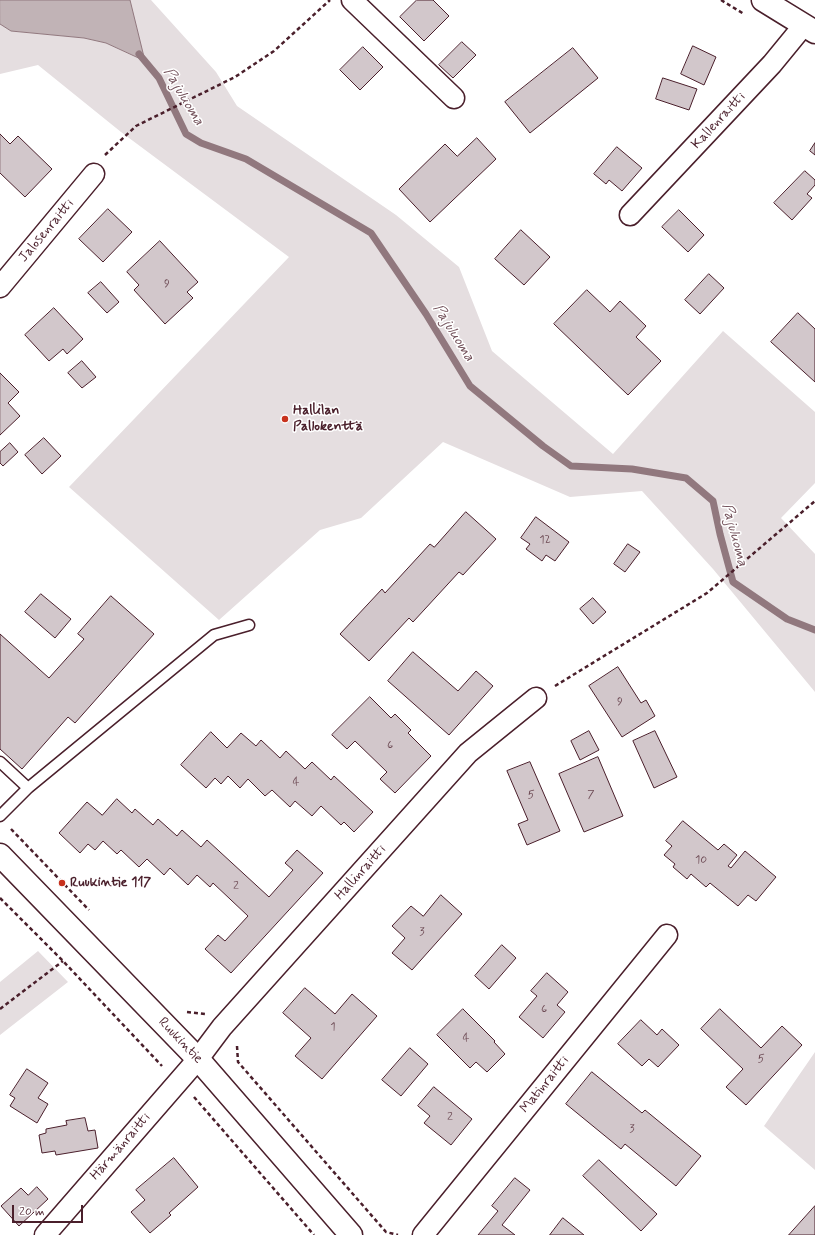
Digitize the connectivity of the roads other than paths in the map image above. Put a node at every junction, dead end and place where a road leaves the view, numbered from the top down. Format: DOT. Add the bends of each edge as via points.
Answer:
graph roads {
  1 [pos="352,0"];
  2 [pos="764,0"];
  3 [pos="810,28"];
  4 [pos="454,98"];
  5 [pos="94,174"];
  6 [pos="630,215"];
  7 [pos="0,288"];
  8 [pos="249,625"];
  9 [pos="536,698"];
  10 [pos="0,762"];
  11 [pos="28,788"];
  12 [pos="0,816"];
  13 [pos="0,855"];
  14 [pos="667,935"];
  15 [pos="198,1058"];
  16 [pos="45,1235"];
  17 [pos="351,1235"];
  18 [pos="423,1235"];
  1 -- 4 [label="street"];
  2 -- 3 [label="street"];
  3 -- 6 [label="street, Kallenraitti" via="772,64"];
  5 -- 7 [label="street, Jalosenraitti"];
  8 -- 11 [label="lane" via="214,636"];
  9 -- 15 [label="street, Hallinraitti" via="468,753 222,1027"];
  10 -- 11 [label="lane"];
  11 -- 12 [label="lane"];
  13 -- 15 [label="street, Ruukintie"];
  14 -- 18 [label="street, Matinraitti"];
  15 -- 16 [label="street, Härmänraitti"];
  15 -- 17 [label="street, Ruukintie"];
}
